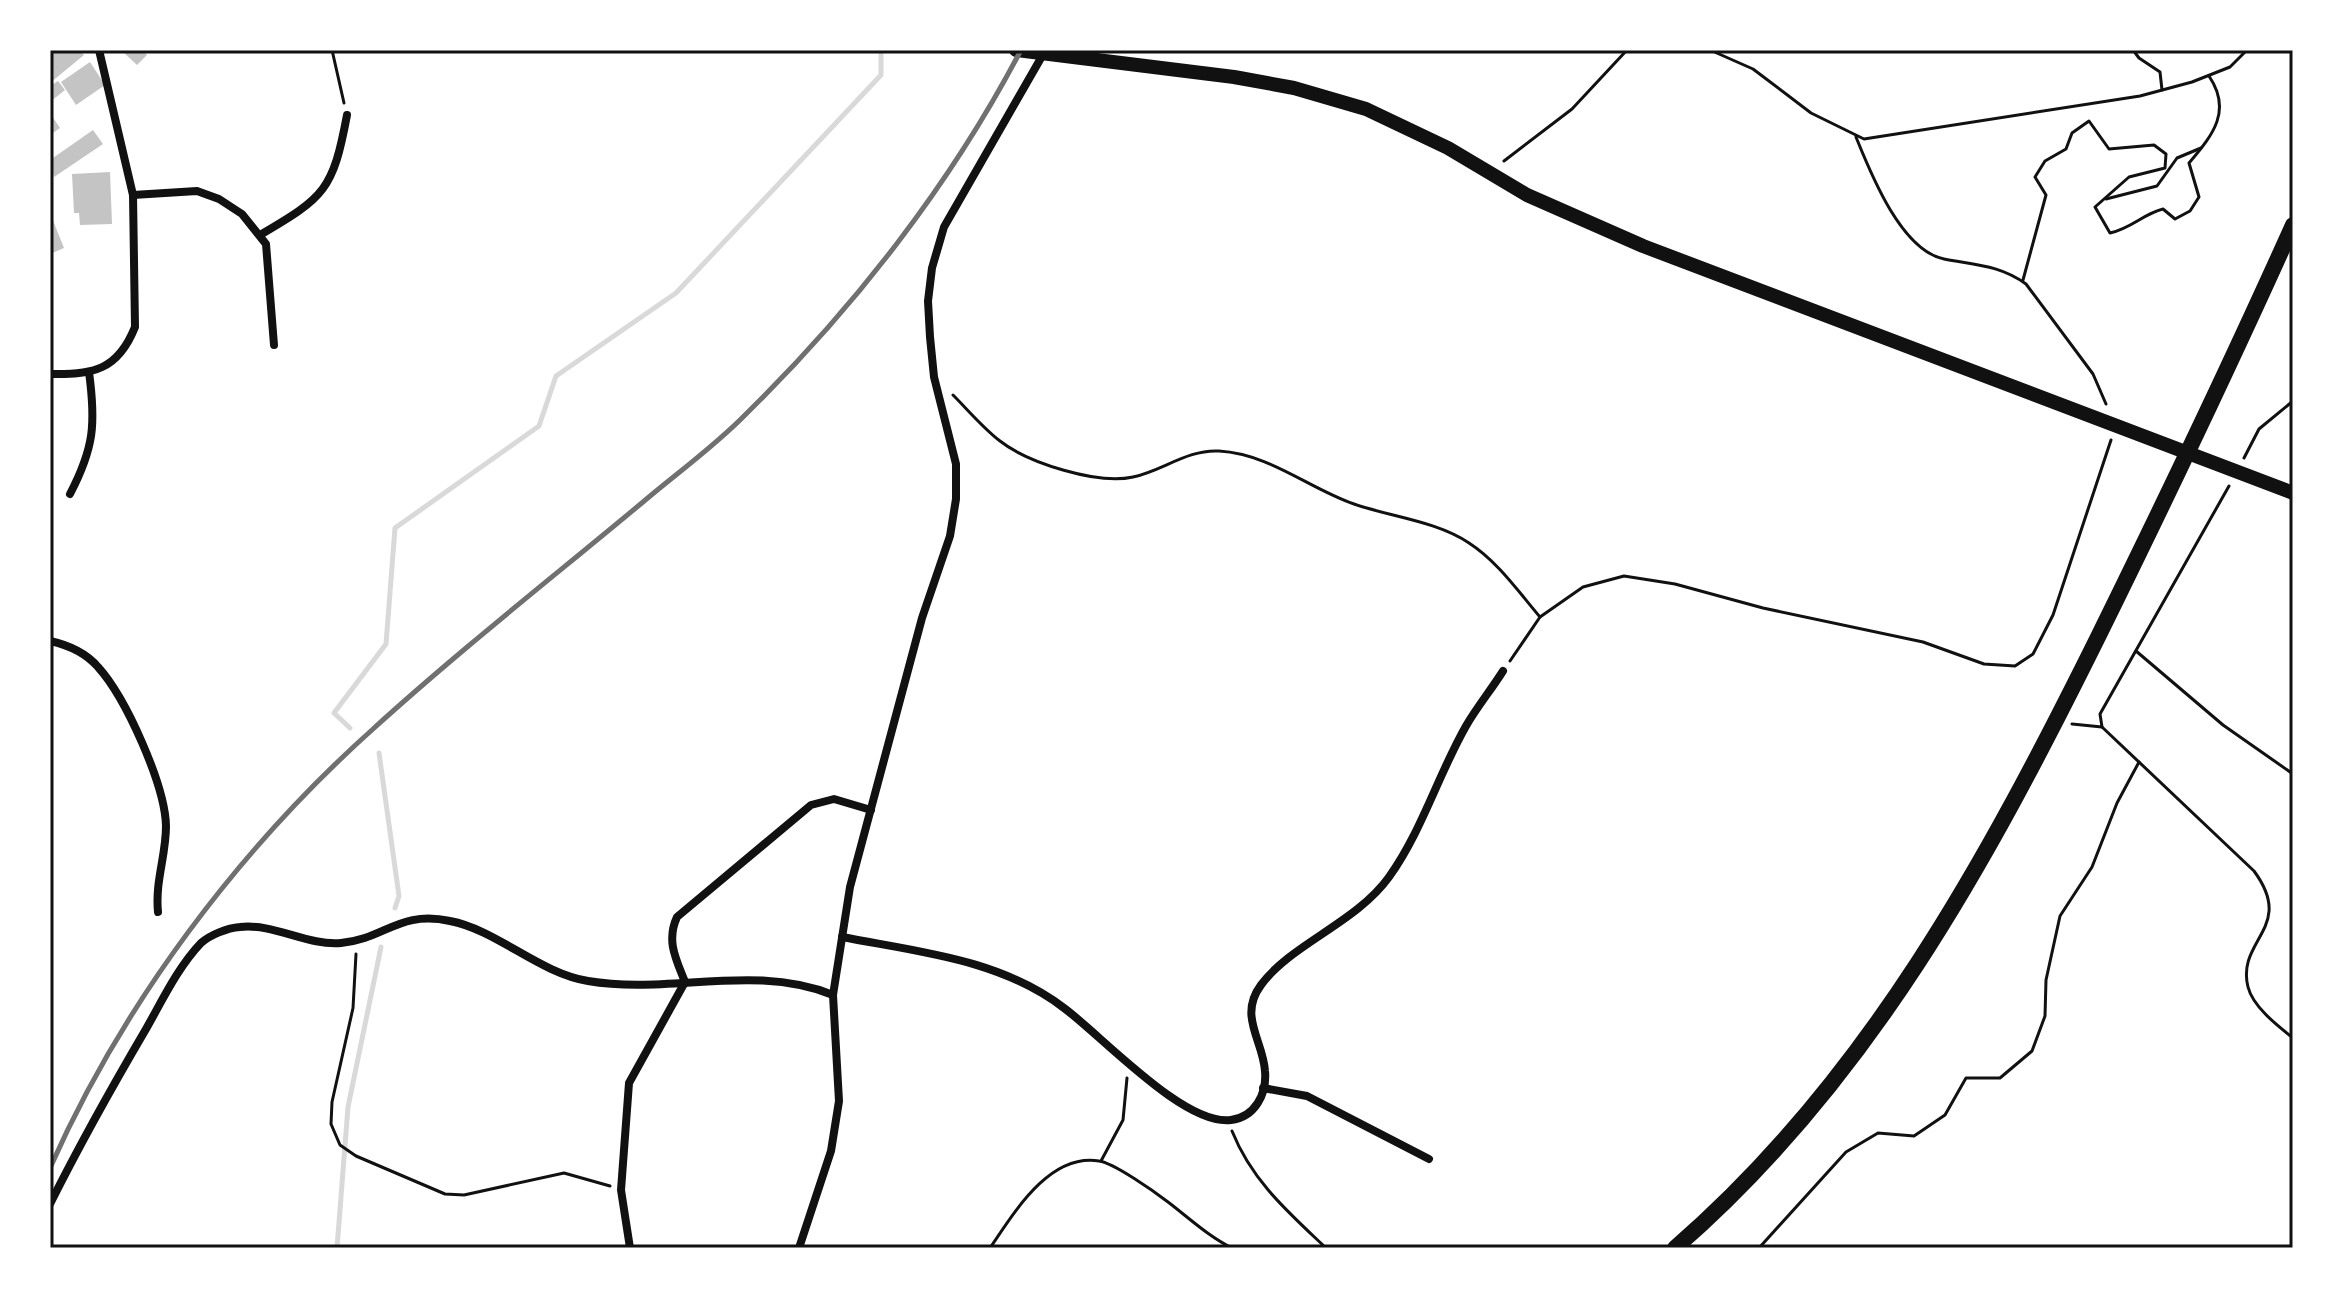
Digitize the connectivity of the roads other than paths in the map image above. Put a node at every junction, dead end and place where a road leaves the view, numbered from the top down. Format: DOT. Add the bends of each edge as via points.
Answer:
graph roads {
  1 [pos="99,50"];
  2 [pos="1016,50"];
  3 [pos="1044,53"];
  4 [pos="347,115"];
  5 [pos="133,195"];
  6 [pos="2293,225"];
  7 [pos="260,235"];
  8 [pos="274,345"];
  9 [pos="89,372"];
  10 [pos="50,374"];
  11 [pos="2293,493"];
  12 [pos="70,494"];
  13 [pos="50,641"];
  14 [pos="1503,671"];
  15 [pos="871,810"];
  16 [pos="158,912"];
  17 [pos="842,937"];
  18 [pos="685,982"];
  19 [pos="833,995"];
  20 [pos="1263,1088"];
  21 [pos="1429,1159"];
  22 [pos="50,1204"];
  23 [pos="630,1248"];
  24 [pos="799,1248"];
  25 [pos="1675,1248"];
  1 -- 5 [label="street"];
  2 -- 3 [label="street"];
  3 -- 11 [label="street" via="1234,77 1320,95 1404,125 1570,216 1643,246"];
  3 -- 15 [label="street" via="944,227 932,268 928,301 934,377 956,464 956,499"];
  4 -- 7 [label="street" via="335,167 320,197"];
  5 -- 7 [label="street" via="197,191 233,207"];
  5 -- 9 [label="street" via="135,327 117,358"];
  6 -- 25 [label="main road" via="2210,408 2015,804 1931,946 1830,1088 1737,1190"];
  7 -- 8 [label="street" via="266,244"];
  9 -- 10 [label="street"];
  9 -- 12 [label="street" via="93,437"];
  13 -- 16 [label="street" via="82,653 99,668 148,761 166,827 155,887"];
  14 -- 20 [label="street" via="1466,726 1388,879 1357,910 1267,976 1255,993 1250,1011 1265,1071"];
  15 -- 17 [label="street"];
  15 -- 18 [label="street" via="834,799 811,805 677,917 672,949"];
  17 -- 19 [label="street"];
  17 -- 20 [label="street" via="981,964 1006,975 1063,1006 1159,1089 1207,1117 1243,1118 1261,1100"];
  18 -- 19 [label="street" via="765,979"];
  18 -- 22 [label="street" via="610,985 573,978 454,921 423,916 338,943 239,927 202,942 173,982"];
  18 -- 23 [label="street" via="629,1083 621,1190"];
  19 -- 24 [label="street" via="839,1101 831,1151"];
  20 -- 21 [label="street" via="1307,1096"];
}
